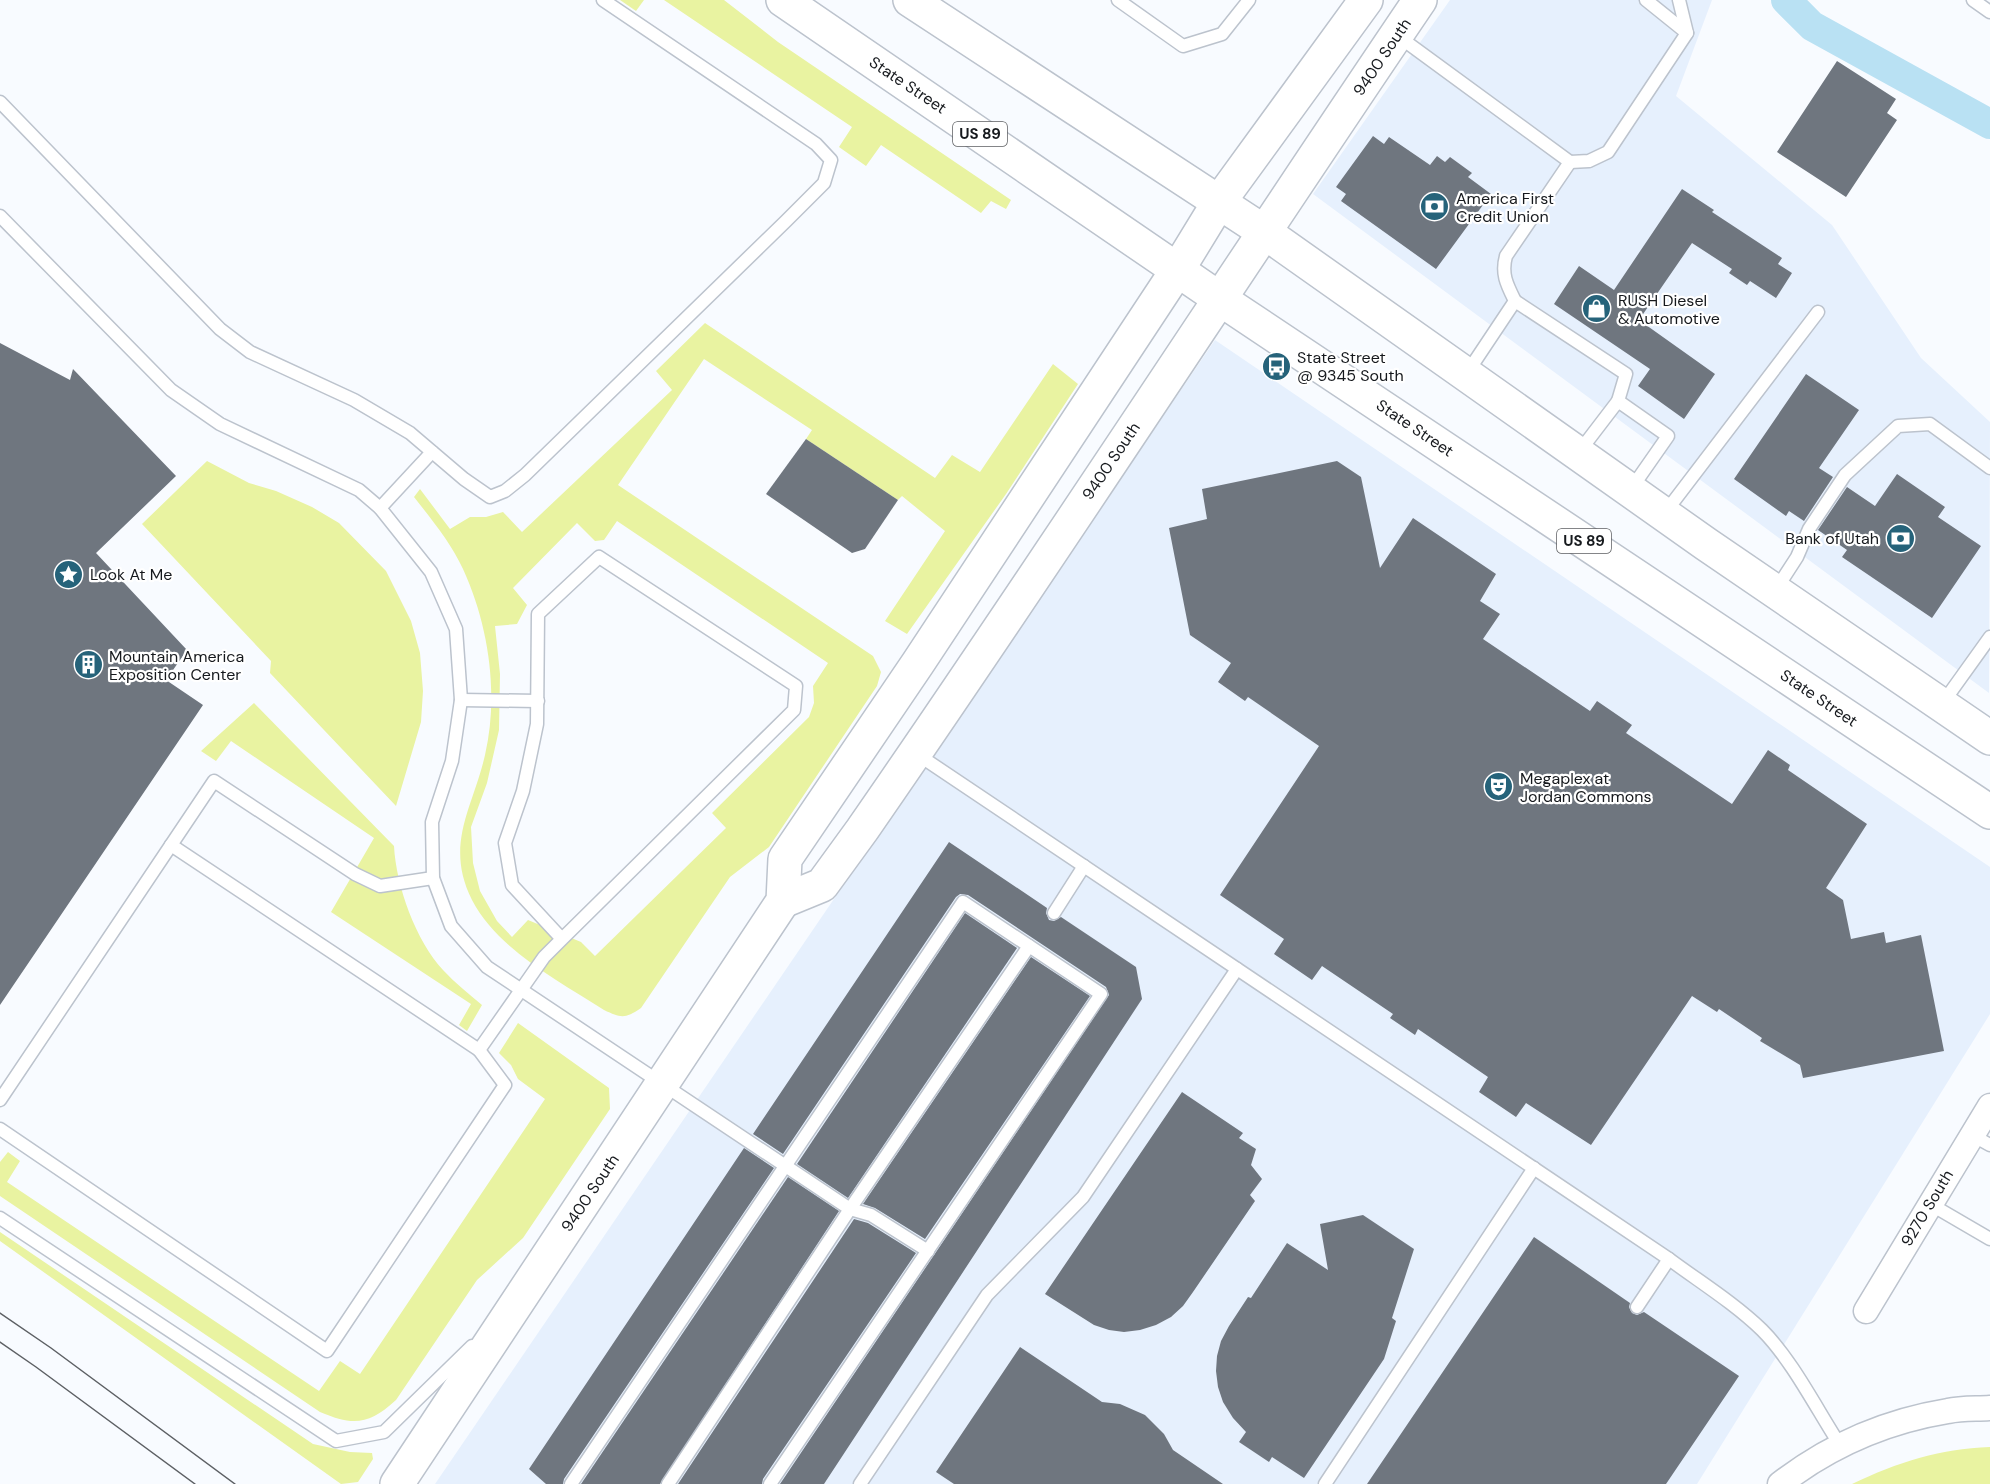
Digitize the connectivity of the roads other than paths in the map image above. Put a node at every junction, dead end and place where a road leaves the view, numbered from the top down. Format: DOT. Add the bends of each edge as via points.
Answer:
graph roads {
  1 [pos="603,0"];
  2 [pos="783,0"];
  3 [pos="910,0"];
  4 [pos="1118,0"];
  5 [pos="1249,0"];
  6 [pos="1366,0"];
  7 [pos="1420,0"];
  8 [pos="1646,0"];
  9 [pos="1679,0"];
  10 [pos="1973,0"];
  11 [pos="1990,12"];
  12 [pos="1687,33"];
  13 [pos="1397,35"];
  14 [pos="0,102"];
  15 [pos="1570,162"];
  16 [pos="1219,202"];
  17 [pos="0,216"];
  18 [pos="1263,231"];
  19 [pos="1178,269"];
  20 [pos="1220,299"];
  21 [pos="1515,301"];
  22 [pos="1818,312"];
  23 [pos="1466,374"];
  24 [pos="1618,401"];
  25 [pos="432,452"];
  26 [pos="1578,454"];
  27 [pos="1990,468"];
  28 [pos="1630,490"];
  29 [pos="380,508"];
  30 [pos="1664,514"];
  31 [pos="1775,591"];
  32 [pos="1990,637"];
  33 [pos="461,700"];
  34 [pos="538,701"];
  35 [pos="1942,705"];
  36 [pos="1990,738"];
  37 [pos="916,753"];
  38 [pos="1990,812"];
  39 [pos="171,845"];
  40 [pos="1084,866"];
  41 [pos="433,878"];
  42 [pos="783,901"];
  43 [pos="1054,913"];
  44 [pos="562,939"];
  45 [pos="1029,946"];
  46 [pos="1237,969"];
  47 [pos="522,990"];
  48 [pos="479,1050"];
  49 [pos="663,1084"];
  50 [pos="0,1100"];
  51 [pos="1990,1106"];
  52 [pos="0,1129"];
  53 [pos="1981,1140"];
  54 [pos="785,1165"];
  55 [pos="1534,1168"];
  56 [pos="1930,1204"];
  57 [pos="850,1209"];
  58 [pos="0,1218"];
  59 [pos="1990,1239"];
  60 [pos="928,1251"];
  61 [pos="1669,1259"];
  62 [pos="516,1304"];
  63 [pos="1637,1307"];
  64 [pos="1866,1311"];
  65 [pos="1990,1407"];
  66 [pos="1840,1445"];
  67 [pos="397,1484"];
  68 [pos="571,1484"];
  69 [pos="668,1484"];
  70 [pos="770,1484"];
  71 [pos="860,1484"];
  72 [pos="1325,1484"];
  73 [pos="1780,1484"];
  1 -- 25 [label="lane" via="816,144 831,160 824,183 505,491 490,496"];
  2 -- 19 [label="street, State Street / US 89"];
  3 -- 16 [label="street"];
  4 -- 5 [label="lane" via="1183,46 1222,34"];
  6 -- 16 [label="street"];
  7 -- 13 [label="street, 9400 South"];
  8 -- 12 [label="lane"];
  9 -- 12 [label="lane"];
  10 -- 11 [label="lane"];
  12 -- 15 [label="lane" via="1608,152 1589,161"];
  13 -- 15 [label="lane"];
  13 -- 18 [label="street, 9400 South"];
  14 -- 25 [label="lane" via="220,329 250,352 354,400 410,433"];
  15 -- 21 [label="lane" via="1506,256 1502,269"];
  16 -- 18 [label="street"];
  16 -- 19 [label="street"];
  17 -- 29 [label="lane" via="171,390 220,424 359,490"];
  18 -- 20 [label="street, 9400 South"];
  18 -- 23 [label="street"];
  19 -- 20 [label="street, State Street / US 89"];
  19 -- 42 [label="street" via="785,860"];
  20 -- 37 [label="street, 9400 South"];
  20 -- 38 [label="street, State Street / US 89"];
  21 -- 23 [label="lane"];
  21 -- 24 [label="lane" via="1626,374"];
  22 -- 30 [label="lane"];
  23 -- 26 [label="street"];
  24 -- 26 [label="lane"];
  24 -- 28 [label="lane" via="1668,436"];
  25 -- 29 [label="lane"];
  26 -- 28 [label="street"];
  27 -- 31 [label="lane" via="1930,424 1898,426 1845,475"];
  28 -- 30 [label="street"];
  29 -- 33 [label="lane" via="431,572 456,629"];
  30 -- 31 [label="street"];
  31 -- 35 [label="street"];
  32 -- 35 [label="lane"];
  33 -- 34 [label="lane"];
  33 -- 41 [label="lane" via="452,761 432,822"];
  34 -- 44 [label="lane" via="523,791 506,843 513,885"];
  34 -- 44 [label="lane" via="538,614 599,557 796,686 794,710"];
  35 -- 36 [label="street"];
  37 -- 40 [label="lane"];
  37 -- 42 [label="street, 9400 South" via="822,885"];
  39 -- 41 [label="lane" via="214,781 380,886"];
  39 -- 48 [label="lane"];
  39 -- 50 [label="lane"];
  40 -- 43 [label="lane"];
  40 -- 46 [label="lane"];
  41 -- 47 [label="lane" via="452,926 487,967"];
  42 -- 49 [label="street, 9400 South"];
  44 -- 47 [label="lane" via="544,957"];
  45 -- 54 [label="lane" via="963,902"];
  45 -- 57 [label="lane"];
  45 -- 60 [label="lane" via="1101,994"];
  46 -- 55 [label="lane"];
  46 -- 71 [label="lane" via="1083,1197 987,1295"];
  47 -- 48 [label="lane"];
  47 -- 49 [label="lane"];
  48 -- 52 [label="lane" via="505,1085 327,1351"];
  49 -- 54 [label="lane"];
  49 -- 62 [label="street, 9400 South"];
  51 -- 53 [label="street, 9270 South"];
  53 -- 56 [label="street, 9270 South"];
  54 -- 57 [label="lane"];
  54 -- 68 [label="lane"];
  55 -- 61 [label="lane"];
  55 -- 72 [label="lane"];
  56 -- 59 [label="lane"];
  56 -- 64 [label="street, 9270 South"];
  57 -- 60 [label="lane" via="871,1215"];
  57 -- 69 [label="lane"];
  58 -- 62 [label="lane" via="336,1441 384,1432"];
  60 -- 70 [label="lane"];
  61 -- 63 [label="lane"];
  61 -- 66 [label="lane" via="1762,1330 1784,1357"];
  62 -- 67 [label="street, 9400 South"];
  65 -- 66 [label="street" via="1950,1410 1893,1424"];
  66 -- 73 [label="street"];
}
